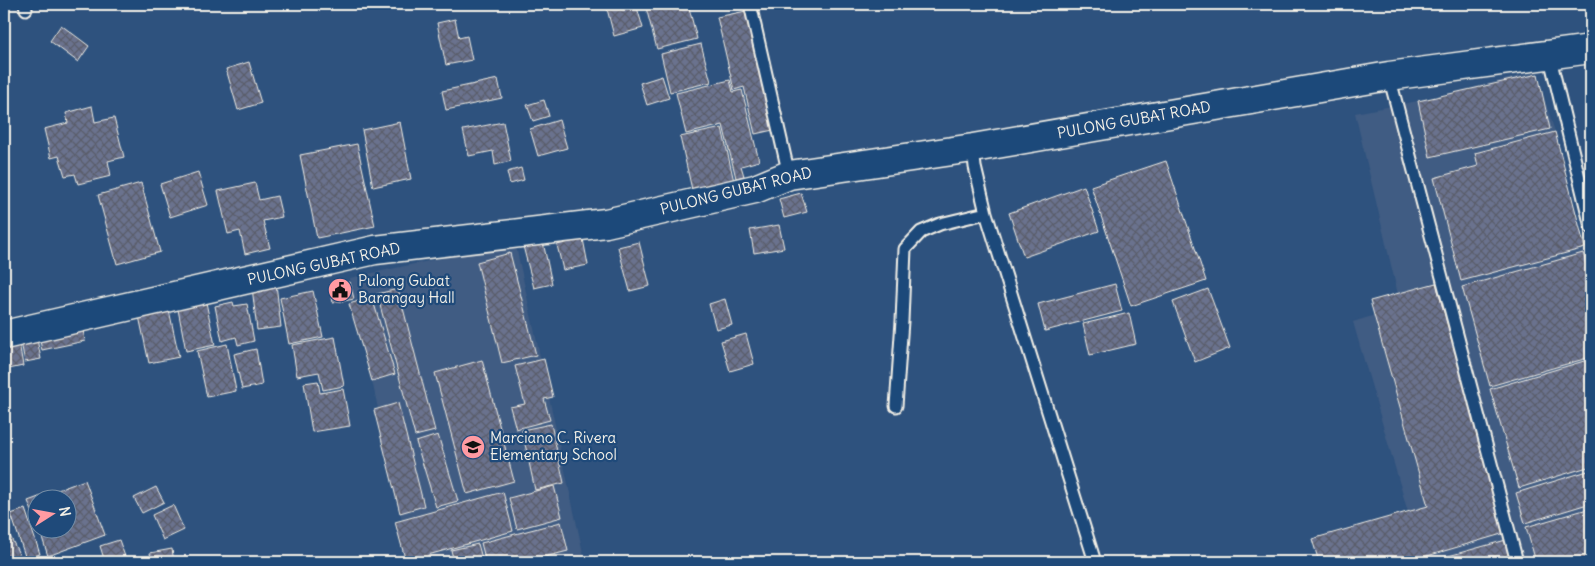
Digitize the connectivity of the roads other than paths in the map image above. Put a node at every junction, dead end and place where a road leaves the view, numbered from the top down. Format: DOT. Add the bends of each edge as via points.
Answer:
graph roads {
  1 [pos="750,4"];
  2 [pos="1591,49"];
  3 [pos="1549,54"];
  4 [pos="1389,76"];
  5 [pos="972,148"];
  6 [pos="789,174"];
  7 [pos="986,213"];
  8 [pos="1591,227"];
  9 [pos="4,335"];
  10 [pos="896,406"];
  11 [pos="1096,562"];
  12 [pos="1518,562"];
  1 -- 6 [label="lane"];
  2 -- 3 [label="main road, PULONG GUBAT ROAD"];
  3 -- 4 [label="main road, PULONG GUBAT ROAD"];
  3 -- 8 [label="lane"];
  4 -- 5 [label="main road, PULONG GUBAT ROAD"];
  4 -- 12 [label="lane"];
  5 -- 6 [label="main road, PULONG GUBAT ROAD"];
  5 -- 7 [label="lane"];
  6 -- 9 [label="main road, PULONG GUBAT ROAD" via="755,189 606,223 375,250"];
  7 -- 10 [label="lane" via="921,232 905,249"];
  7 -- 11 [label="lane"];
}
